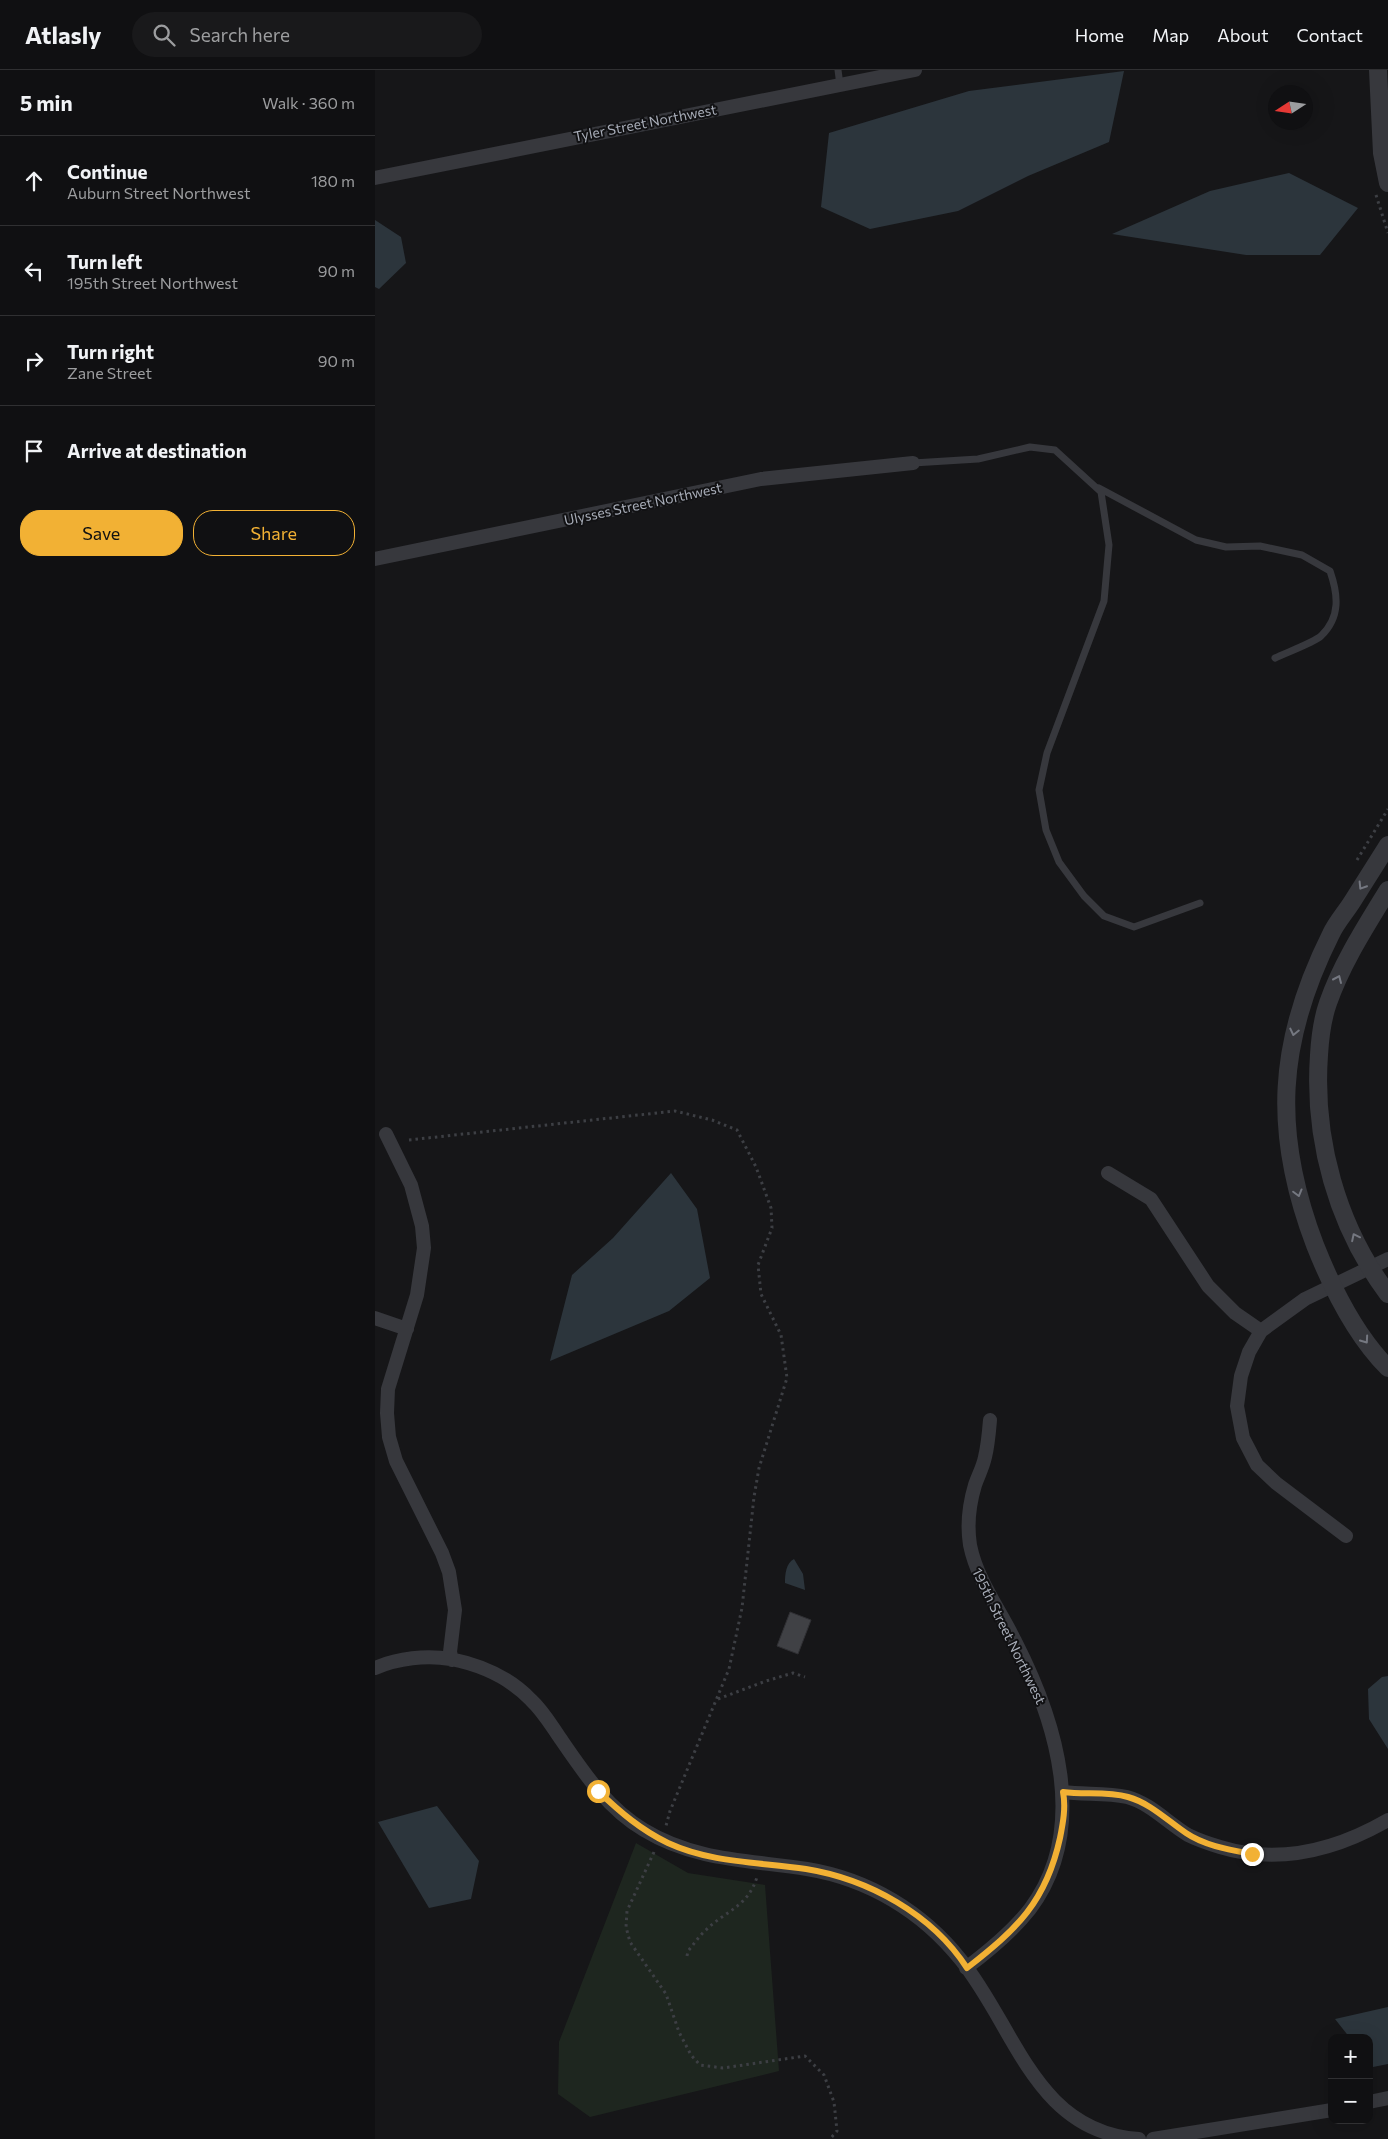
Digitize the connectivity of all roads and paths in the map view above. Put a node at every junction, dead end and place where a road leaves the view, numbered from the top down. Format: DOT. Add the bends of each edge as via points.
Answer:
graph roads {
  1 [pos="838,70"];
  2 [pos="915,70"];
  3 [pos="1378,70"];
  4 [pos="840,85"];
  5 [pos="375,178"];
  6 [pos="1388,183"];
  7 [pos="913,463"];
  8 [pos="1095,486"];
  9 [pos="375,559"];
  10 [pos="1275,658"];
  11 [pos="1388,844"];
  12 [pos="1388,890"];
  13 [pos="1200,903"];
  14 [pos="386,1134"];
  15 [pos="409,1140"];
  16 [pos="1108,1173"];
  17 [pos="1388,1259"];
  18 [pos="1370,1266"];
  19 [pos="1332,1284"];
  20 [pos="1388,1294"];
  21 [pos="375,1318"];
  22 [pos="407,1329"];
  23 [pos="1261,1331"];
  24 [pos="1388,1368"];
  25 [pos="990,1420"];
  26 [pos="1346,1536"];
  27 [pos="452,1660"];
  28 [pos="375,1668"];
  29 [pos="805,1677"];
  30 [pos="717,1699"];
  31 [pos="1063,1792"];
  32 [pos="1388,1820"];
  33 [pos="665,1831"];
  34 [pos="654,1852"];
  35 [pos="760,1864"];
  36 [pos="687,1956"];
  37 [pos="967,1968"];
  38 [pos="1388,2098"];
  39 [pos="1373,2101"];
  40 [pos="1328,2111"];
  41 [pos="830,2139"];
  42 [pos="1139,2139"];
  43 [pos="1153,2139"];
  1 -- 4 [label="lane"];
  2 -- 4 [label="street, Tyler Street Northwest"];
  3 -- 6 [label="street" via="1382,153"];
  4 -- 5 [label="street, Tyler Street Northwest"];
  7 -- 8 [label="lane" via="978,459 1030,447 1055,450"];
  7 -- 9 [label="street, Ulysses Street Northwest" via="761,479"];
  8 -- 10 [label="lane" via="1196,540 1227,547 1260,546 1302,555 1330,571 1337,590 1336,614 1321,636"];
  8 -- 13 [label="lane" via="1101,492 1109,545 1105,601 1047,753 1039,790 1046,830 1059,862 1084,896 1104,916 1134,927"];
  11 -- 19 [label="street, one-way" via="1332,932 1319,960 1304,996 1288,1063 1286,1135 1291,1166 1309,1228"];
  18 -- 12 [label="street, one-way" via="1344,1215 1326,1159 1317,1097 1318,1066 1327,1004 1352,950"];
  14 -- 22 [label="street" via="411,1184 422,1226 422,1271"];
  15 -- 30 [label="path" via="675,1111 737,1130 756,1167 771,1208 772,1228 759,1265 761,1294 781,1336 787,1378 759,1468 742,1608 729,1669"];
  16 -- 23 [label="street" via="1151,1199 1208,1286 1235,1313"];
  17 -- 18 [label="street"];
  18 -- 19 [label="street"];
  18 -- 20 [label="street"];
  19 -- 23 [label="street"];
  19 -- 24 [label="street, one-way" via="1364,1339"];
  21 -- 22 [label="street"];
  22 -- 27 [label="street" via="388,1389 389,1437 396,1461 449,1572 455,1610"];
  23 -- 26 [label="street" via="1241,1376 1237,1406 1243,1438 1257,1465"];
  25 -- 31 [label="street, 195th Street Northwest" via="985,1457 970,1506 970,1544 982,1579 1037,1685"];
  27 -- 28 [label="street" via="415,1658"];
  27 -- 35 [label="street" via="483,1668 525,1694 545,1716 598,1791 644,1830 668,1843 709,1857"];
  29 -- 30 [label="path" via="793,1673"];
  30 -- 33 [label="path" via="670,1811"];
  31 -- 32 [label="street" via="1127,1797 1143,1803 1188,1834 1223,1848 1252,1854 1316,1851 1355,1837"];
  31 -- 37 [label="street, 195th Street Northwest" via="1063,1824 1048,1879 1030,1909 1008,1934"];
  34 -- 41 [label="path" via="627,1910 626,1927 630,1942 666,1994 691,2055 700,2065 723,2068 805,2056 824,2075 834,2102 837,2132"];
  35 -- 36 [label="path" via="753,1889 739,1905 706,1930"];
  35 -- 37 [label="street" via="830,1874 881,1893 928,1924"];
  37 -- 42 [label="street" via="1039,2084 1070,2115 1103,2133"];
  38 -- 39 [label="street"];
  40 -- 43 [label="street"];
}
